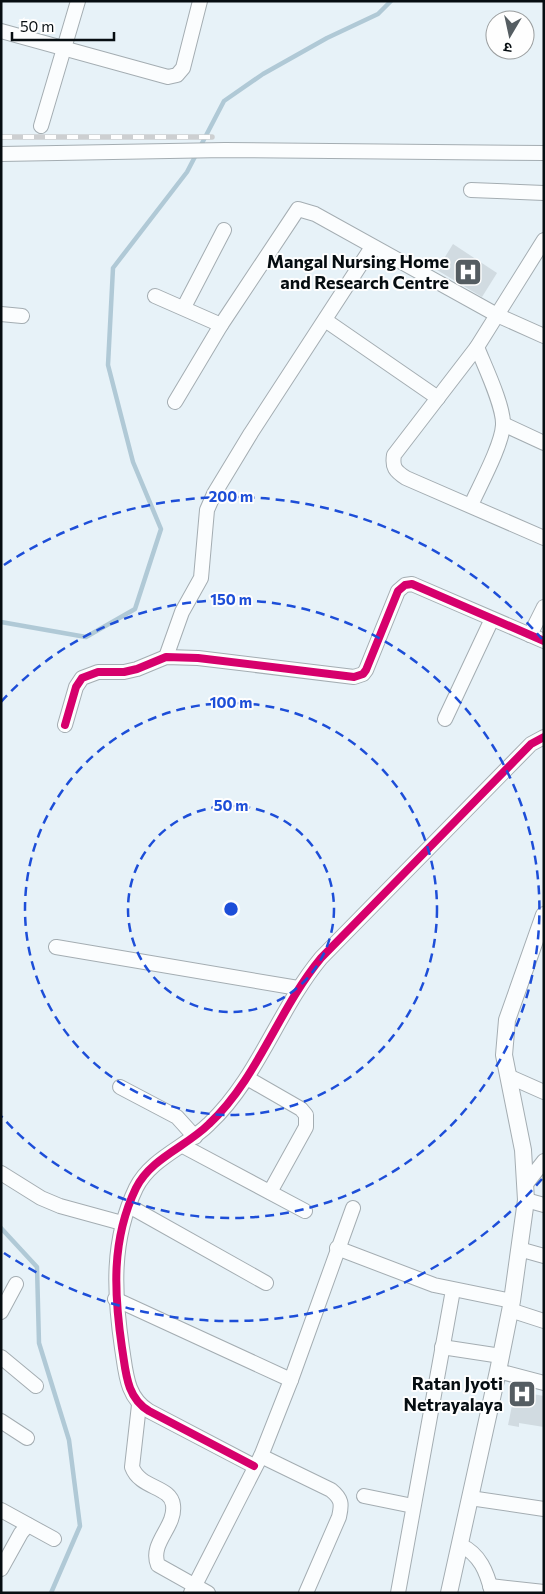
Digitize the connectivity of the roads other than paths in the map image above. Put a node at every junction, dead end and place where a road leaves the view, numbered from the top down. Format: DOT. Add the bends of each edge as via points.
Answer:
graph roads {
  1 [pos="78,1"];
  2 [pos="200,1"];
  3 [pos="1,31"];
  4 [pos="64,46"];
  5 [pos="41,126"];
  6 [pos="544,153"];
  7 [pos="1,154"];
  8 [pos="471,190"];
  9 [pos="544,193"];
  10 [pos="224,230"];
  11 [pos="544,240"];
  12 [pos="372,247"];
  13 [pos="155,296"];
  14 [pos="184,307"];
  15 [pos="1,314"];
  16 [pos="497,315"];
  17 [pos="22,316"];
  18 [pos="325,320"];
  19 [pos="221,325"];
  20 [pos="544,336"];
  21 [pos="477,347"];
  22 [pos="438,398"];
  23 [pos="175,402"];
  24 [pos="503,424"];
  25 [pos="544,443"];
  26 [pos="472,505"];
  27 [pos="544,538"];
  28 [pos="544,607"];
  29 [pos="492,619"];
  30 [pos="530,635"];
  31 [pos="544,641"];
  32 [pos="166,657"];
  33 [pos="445,719"];
  34 [pos="65,724"];
  35 [pos="544,737"];
  36 [pos="544,915"];
  37 [pos="544,942"];
  38 [pos="56,947"];
  39 [pos="298,988"];
  40 [pos="510,1077"];
  41 [pos="247,1078"];
  42 [pos="120,1087"];
  43 [pos="544,1092"];
  44 [pos="195,1137"];
  45 [pos="183,1146"];
  46 [pos="544,1161"];
  47 [pos="1,1174"];
  48 [pos="270,1192"];
  49 [pos="526,1192"];
  50 [pos="544,1205"];
  51 [pos="129,1206"];
  52 [pos="353,1208"];
  53 [pos="305,1210"];
  54 [pos="122,1223"];
  55 [pos="337,1248"];
  56 [pos="519,1249"];
  57 [pos="544,1256"];
  58 [pos="266,1283"];
  59 [pos="16,1284"];
  60 [pos="453,1290"];
  61 [pos="115,1298"];
  62 [pos="511,1305"];
  63 [pos="1,1312"];
  64 [pos="544,1321"];
  65 [pos="442,1347"];
  66 [pos="1,1357"];
  67 [pos="500,1364"];
  68 [pos="291,1380"];
  69 [pos="544,1383"];
  70 [pos="36,1386"];
  71 [pos="139,1405"];
  72 [pos="1,1422"];
  73 [pos="27,1438"];
  74 [pos="258,1461"];
  75 [pos="364,1496"];
  76 [pos="470,1498"];
  77 [pos="412,1506"];
  78 [pos="544,1509"];
  79 [pos="1,1510"];
  80 [pos="28,1525"];
  81 [pos="54,1539"];
  82 [pos="460,1545"];
  83 [pos="1,1569"];
  84 [pos="193,1589"];
  85 [pos="491,1589"];
  86 [pos="544,1592"];
  87 [pos="208,1593"];
  88 [pos="306,1593"];
  89 [pos="398,1593"];
  90 [pos="449,1593"];
  1 -- 4 [label="street"];
  2 -- 4 [label="street" via="183,68 177,76"];
  3 -- 4 [label="street"];
  4 -- 5 [label="street"];
  6 -- 7 [label="street" via="225,150"];
  8 -- 9 [label="street"];
  10 -- 14 [label="street"];
  11 -- 16 [label="street"];
  12 -- 16 [label="street"];
  12 -- 18 [label="street"];
  12 -- 19 [label="street" via="315,214 298,209"];
  13 -- 14 [label="street"];
  14 -- 19 [label="street"];
  15 -- 17 [label="street"];
  16 -- 20 [label="street"];
  16 -- 21 [label="street"];
  18 -- 22 [label="street"];
  18 -- 32 [label="street" via="214,494 207,510 202,578 182,612"];
  19 -- 23 [label="street"];
  21 -- 22 [label="street"];
  21 -- 24 [label="street"];
  22 -- 26 [label="street" via="394,455 392,464 396,472 406,478"];
  24 -- 25 [label="street"];
  24 -- 26 [label="street"];
  26 -- 27 [label="street"];
  28 -- 30 [label="street"];
  29 -- 30 [label="street"];
  29 -- 32 [label="street" via="412,584 398,591 366,670 354,677"];
  29 -- 33 [label="street"];
  30 -- 31 [label="street"];
  32 -- 34 [label="street" via="137,669 98,672 82,678 76,687"];
  35 -- 39 [label="street" via="531,744 321,958"];
  36 -- 40 [label="main road" via="506,1020 504,1055"];
  37 -- 40 [label="main road" via="516,1021"];
  38 -- 39 [label="street"];
  39 -- 41 [label="street"];
  40 -- 43 [label="street"];
  40 -- 49 [label="main road" via="523,1150"];
  41 -- 44 [label="street" via="227,1106"];
  41 -- 48 [label="street" via="306,1115 306,1127"];
  42 -- 44 [label="street" via="177,1117"];
  44 -- 45 [label="street"];
  45 -- 48 [label="street"];
  45 -- 51 [label="street" via="145,1172"];
  46 -- 49 [label="street"];
  47 -- 54 [label="street" via="60,1206"];
  48 -- 53 [label="street"];
  49 -- 50 [label="street"];
  49 -- 56 [label="main road"];
  51 -- 54 [label="street"];
  51 -- 58 [label="street"];
  52 -- 55 [label="street"];
  54 -- 61 [label="street"];
  55 -- 60 [label="street"];
  55 -- 68 [label="street"];
  56 -- 57 [label="street"];
  56 -- 62 [label="main road"];
  59 -- 63 [label="street"];
  60 -- 62 [label="street"];
  60 -- 65 [label="street"];
  61 -- 68 [label="street"];
  61 -- 71 [label="street" via="127,1381"];
  62 -- 64 [label="street"];
  62 -- 67 [label="main road"];
  65 -- 67 [label="street"];
  65 -- 77 [label="street"];
  66 -- 70 [label="street"];
  67 -- 69 [label="street"];
  67 -- 76 [label="main road"];
  68 -- 74 [label="street"];
  71 -- 74 [label="street"];
  71 -- 84 [label="street" via="132,1467 136,1476 170,1497 174,1506 156,1551 156,1559 158,1565"];
  72 -- 73 [label="street"];
  74 -- 84 [label="street"];
  74 -- 88 [label="street" via="331,1490 340,1497 339,1517"];
  75 -- 77 [label="street"];
  76 -- 78 [label="street"];
  76 -- 82 [label="main road"];
  77 -- 89 [label="street"];
  79 -- 80 [label="street"];
  80 -- 81 [label="street"];
  80 -- 83 [label="street"];
  82 -- 85 [label="street" via="478,1558"];
  82 -- 90 [label="main road"];
  84 -- 87 [label="street"];
  85 -- 86 [label="street"];
}
